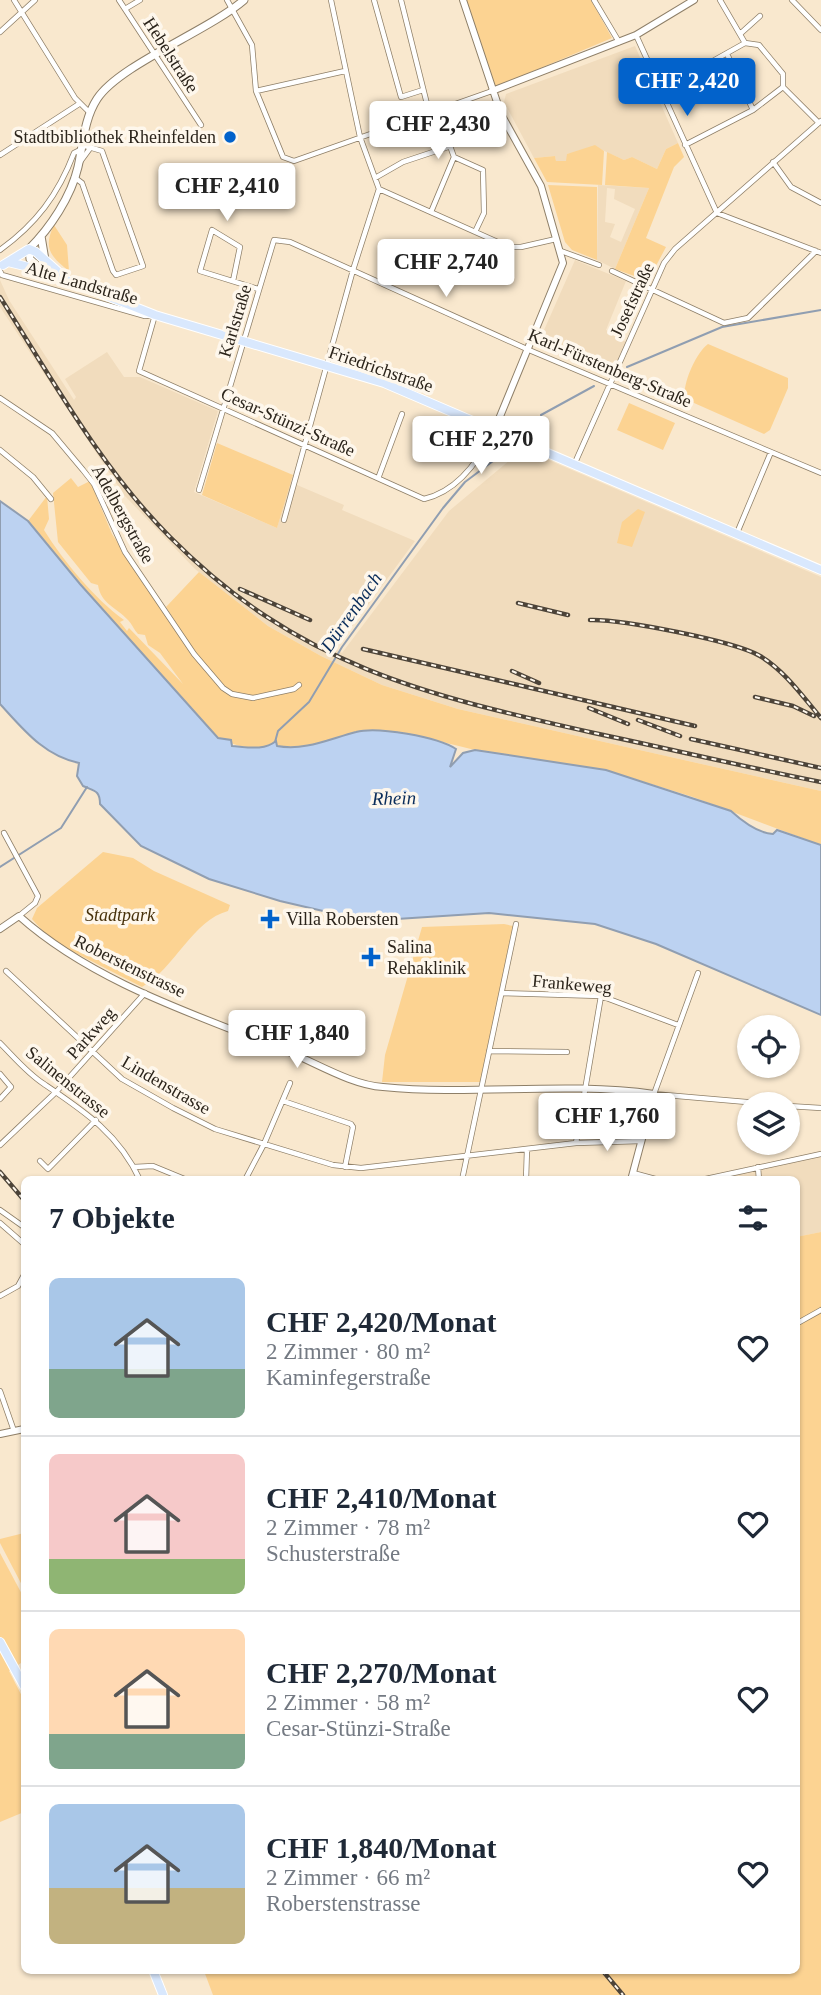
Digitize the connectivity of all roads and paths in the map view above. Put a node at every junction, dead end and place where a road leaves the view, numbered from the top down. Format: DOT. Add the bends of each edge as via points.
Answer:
graph roads {
  1 [pos="14,0"];
  2 [pos="35,0"];
  3 [pos="120,0"];
  4 [pos="140,0"];
  5 [pos="227,0"];
  6 [pos="244,0"];
  7 [pos="331,0"];
  8 [pos="374,0"];
  9 [pos="401,0"];
  10 [pos="463,0"];
  11 [pos="594,0"];
  12 [pos="694,0"];
  13 [pos="720,0"];
  14 [pos="794,1"];
  15 [pos="125,9"];
  16 [pos="232,10"];
  17 [pos="20,12"];
  18 [pos="760,16"];
  19 [pos="821,30"];
  20 [pos="0,32"];
  21 [pos="636,34"];
  22 [pos="740,34"];
  23 [pos="619,42"];
  24 [pos="745,43"];
  25 [pos="727,55"];
  26 [pos="154,57"];
  27 [pos="345,71"];
  28 [pos="783,87"];
  29 [pos="423,90"];
  30 [pos="661,90"];
  31 [pos="256,91"];
  32 [pos="492,91"];
  33 [pos="79,104"];
  34 [pos="437,110"];
  35 [pos="753,110"];
  36 [pos="429,112"];
  37 [pos="90,113"];
  38 [pos="820,122"];
  39 [pos="201,125"];
  40 [pos="360,137"];
  41 [pos="685,145"];
  42 [pos="81,147"];
  43 [pos="91,147"];
  44 [pos="448,147"];
  45 [pos="0,155"];
  46 [pos="454,157"];
  47 [pos="773,162"];
  48 [pos="78,166"];
  49 [pos="74,177"];
  50 [pos="375,178"];
  51 [pos="379,189"];
  52 [pos="821,203"];
  53 [pos="430,212"];
  54 [pos="717,213"];
  55 [pos="475,232"];
  56 [pos="41,236"];
  57 [pos="557,239"];
  58 [pos="274,240"];
  59 [pos="29,249"];
  60 [pos="0,250"];
  61 [pos="561,251"];
  62 [pos="818,252"];
  63 [pos="46,261"];
  64 [pos="598,265"];
  65 [pos="3,268"];
  66 [pos="41,270"];
  67 [pos="353,270"];
  68 [pos="612,271"];
  69 [pos="66,279"];
  70 [pos="233,281"];
  71 [pos="652,288"];
  72 [pos="258,289"];
  73 [pos="155,315"];
  74 [pos="243,343"];
  75 [pos="529,350"];
  76 [pos="327,366"];
  77 [pos="611,383"];
  78 [pos="0,398"];
  79 [pos="223,410"];
  80 [pos="402,414"];
  81 [pos="494,430"];
  82 [pos="304,446"];
  83 [pos="0,450"];
  84 [pos="771,452"];
  85 [pos="574,465"];
  86 [pos="821,473"];
  87 [pos="379,476"];
  88 [pos="199,490"];
  89 [pos="51,499"];
  90 [pos="284,520"];
  91 [pos="737,533"];
  92 [pos="821,570"];
  93 [pos="299,685"];
  94 [pos="4,833"];
  95 [pos="19,916"];
  96 [pos="516,924"];
  97 [pos="0,929"];
  98 [pos="6,971"];
  99 [pos="698,973"];
  100 [pos="145,992"];
  101 [pos="502,993"];
  102 [pos="601,996"];
  103 [pos="678,1025"];
  104 [pos="0,1042"];
  105 [pos="489,1051"];
  106 [pos="567,1052"];
  107 [pos="91,1054"];
  108 [pos="0,1073"];
  109 [pos="290,1083"];
  110 [pos="481,1088"];
  111 [pos="584,1088"];
  112 [pos="57,1091"];
  113 [pos="654,1094"];
  114 [pos="0,1099"];
  115 [pos="283,1101"];
  116 [pos="737,1101"];
  117 [pos="800,1107"];
  118 [pos="821,1108"];
  119 [pos="96,1120"];
  120 [pos="641,1141"];
  121 [pos="576,1143"];
  122 [pos="264,1144"];
  123 [pos="0,1145"];
  124 [pos="527,1149"];
  125 [pos="821,1154"];
  126 [pos="465,1155"];
  127 [pos="40,1161"];
  128 [pos="134,1167"];
  129 [pos="345,1167"];
  130 [pos="758,1167"];
  131 [pos="138,1176"];
  132 [pos="177,1176"];
  133 [pos="247,1176"];
  134 [pos="462,1176"];
  135 [pos="526,1176"];
  136 [pos="631,1176"];
  137 [pos="719,1176"];
  138 [pos="759,1176"];
  139 [pos="0,1210"];
  140 [pos="0,1223"];
  141 [pos="21,1225"];
  142 [pos="21,1241"];
  143 [pos="21,1280"];
  144 [pos="0,1296"];
  145 [pos="821,1310"];
  146 [pos="800,1322"];
  147 [pos="0,1391"];
  148 [pos="21,1430"];
  149 [pos="14,1432"];
  150 [pos="0,1434"];
  151 [pos="0,1642"];
  152 [pos="21,1680"];
  153 [pos="155,1974"];
  154 [pos="163,1995"];
  1 -- 17 [label="street"];
  2 -- 17 [label="street"];
  3 -- 15 [label="street, Hebelstraße"];
  4 -- 15 [label="street"];
  5 -- 16 [label="street"];
  6 -- 16 [label="main road"];
  7 -- 27 [label="street"];
  8 -- 29 [label="street" via="401,97"];
  9 -- 29 [label="street"];
  10 -- 32 [label="street"];
  11 -- 23 [label="street"];
  12 -- 21 [label="street"];
  13 -- 22 [label="street"];
  14 -- 19 [label="street"];
  15 -- 26 [label="street, Hebelstraße"];
  16 -- 26 [label="main road"];
  16 -- 31 [label="street" via="253,44"];
  17 -- 20 [label="street"];
  17 -- 33 [label="street"];
  18 -- 22 [label="street"];
  21 -- 23 [label="street"];
  21 -- 30 [label="street"];
  22 -- 24 [label="street"];
  23 -- 32 [label="street"];
  24 -- 25 [label="street"];
  24 -- 28 [label="street" via="767,52 783,74"];
  25 -- 30 [label="street"];
  25 -- 35 [label="street"];
  26 -- 37 [label="main road" via="105,89"];
  26 -- 39 [label="street, Hebelstraße"];
  27 -- 31 [label="street"];
  27 -- 40 [label="street"];
  28 -- 35 [label="street"];
  28 -- 38 [label="street"];
  29 -- 36 [label="street"];
  30 -- 41 [label="street"];
  31 -- 40 [label="street" via="283,157 294,161"];
  32 -- 34 [label="street"];
  32 -- 57 [label="street" via="536,174"];
  33 -- 37 [label="street"];
  33 -- 45 [label="street"];
  34 -- 36 [label="street"];
  34 -- 44 [label="street"];
  35 -- 41 [label="street"];
  36 -- 40 [label="street"];
  37 -- 42 [label="main road"];
  38 -- 47 [label="street, Josefstraße"];
  40 -- 50 [label="street"];
  41 -- 54 [label="street"];
  42 -- 43 [label="street"];
  42 -- 48 [label="main road"];
  42 -- 60 [label="street" via="43,214"];
  43 -- 48 [label="street"];
  43 -- 49 [label="street" via="102,151 143,266 116,275 82,183"];
  44 -- 46 [label="street"];
  44 -- 50 [label="street" via="403,162"];
  46 -- 53 [label="street"];
  46 -- 55 [label="street" via="483,170 484,213"];
  47 -- 52 [label="street" via="791,187"];
  47 -- 54 [label="street, Josefstraße"];
  48 -- 49 [label="main road"];
  49 -- 56 [label="main road"];
  50 -- 51 [label="street"];
  51 -- 53 [label="street"];
  51 -- 67 [label="street"];
  53 -- 55 [label="street"];
  54 -- 62 [label="street"];
  54 -- 71 [label="street, Josefstraße" via="675,249"];
  55 -- 57 [label="street" via="509,247"];
  56 -- 59 [label="main road"];
  56 -- 63 [label="main road"];
  57 -- 61 [label="street"];
  58 -- 67 [label="street, Karl-Fürstenberg-Straße" via="290,242"];
  58 -- 72 [label="street, Karlstraße"];
  59 -- 63 [label="main road"];
  59 -- 65 [label="main road"];
  59 -- 66 [label="main road" via="30,259"];
  61 -- 64 [label="street"];
  61 -- 75 [label="street" via="562,272"];
  62 -- 71 [label="street" via="748,318 724,323"];
  63 -- 69 [label="main road"];
  65 -- 66 [label="main road, Friedrichstraße"];
  65 -- 73 [label="street, Alte Landstraße" via="145,316"];
  66 -- 69 [label="main road, Friedrichstraße"];
  67 -- 75 [label="street, Karl-Fürstenberg-Straße"];
  67 -- 76 [label="street"];
  68 -- 71 [label="street"];
  69 -- 73 [label="main road, Friedrichstraße"];
  70 -- 70 [label="street" via="200,271 213,230 240,247"];
  70 -- 72 [label="street"];
  71 -- 77 [label="street, Josefstraße"];
  72 -- 74 [label="street, Karlstraße"];
  73 -- 74 [label="main road, Friedrichstraße"];
  73 -- 79 [label="street, Cesar-Stünzi-Straße" via="139,371"];
  74 -- 76 [label="main road, Friedrichstraße"];
  74 -- 79 [label="street, Karlstraße"];
  75 -- 77 [label="street, Karl-Fürstenberg-Straße"];
  75 -- 81 [label="street"];
  76 -- 81 [label="main road, Friedrichstraße" via="384,383"];
  76 -- 82 [label="street"];
  77 -- 84 [label="street, Karl-Fürstenberg-Straße"];
  77 -- 85 [label="street, Josefstraße"];
  78 -- 93 [label="street, Adelbergstraße" via="52,433 83,470 125,552 202,664 232,694 262,697"];
  79 -- 82 [label="street, Cesar-Stünzi-Straße"];
  79 -- 88 [label="street, Karlstraße"];
  80 -- 87 [label="street"];
  81 -- 85 [label="main road, Friedrichstraße"];
  81 -- 87 [label="street, Cesar-Stünzi-Straße" via="474,466 437,496 424,499"];
  82 -- 87 [label="street, Cesar-Stünzi-Straße"];
  82 -- 90 [label="street"];
  83 -- 89 [label="street"];
  84 -- 86 [label="street, Karl-Fürstenberg-Straße"];
  84 -- 91 [label="street"];
  85 -- 91 [label="main road, Friedrichstraße"];
  91 -- 92 [label="main road, Friedrichstraße"];
  94 -- 95 [label="street" via="38,896"];
  95 -- 97 [label="street"];
  95 -- 100 [label="street, Roberstenstrasse" via="90,966"];
  96 -- 101 [label="street"];
  98 -- 107 [label="street, Lindenstrasse"];
  99 -- 103 [label="street"];
  100 -- 107 [label="street, Parkweg"];
  100 -- 110 [label="street, Roberstenstrasse" via="373,1086"];
  101 -- 102 [label="street, Frankeweg"];
  101 -- 105 [label="street"];
  102 -- 103 [label="street, Frankeweg"];
  102 -- 111 [label="street"];
  103 -- 113 [label="street"];
  104 -- 112 [label="street, Salinenstrasse" via="27,1070"];
  105 -- 106 [label="street"];
  105 -- 110 [label="street"];
  107 -- 112 [label="street, Parkweg"];
  107 -- 122 [label="street, Lindenstrasse" via="122,1079 173,1108 215,1129"];
  108 -- 114 [label="street" via="11,1087"];
  109 -- 115 [label="street"];
  110 -- 111 [label="street, Roberstenstrasse"];
  110 -- 126 [label="street"];
  111 -- 113 [label="street, Roberstenstrasse"];
  111 -- 121 [label="street"];
  112 -- 119 [label="street, Salinenstrasse"];
  112 -- 123 [label="street, Parkweg"];
  113 -- 116 [label="street, Roberstenstrasse"];
  113 -- 120 [label="street"];
  115 -- 122 [label="street"];
  115 -- 129 [label="street" via="351,1124"];
  117 -- 118 [label="street"];
  119 -- 127 [label="street" via="48,1169"];
  119 -- 128 [label="street, Salinenstrasse"];
  120 -- 121 [label="street, Lindenstrasse"];
  120 -- 136 [label="street"];
  121 -- 124 [label="street, Lindenstrasse"];
  122 -- 129 [label="street, Lindenstrasse"];
  122 -- 133 [label="street"];
  124 -- 126 [label="street, Lindenstrasse"];
  124 -- 135 [label="street"];
  125 -- 130 [label="street"];
  126 -- 129 [label="street, Lindenstrasse"];
  126 -- 134 [label="street"];
  128 -- 131 [label="street, Salinenstrasse"];
  128 -- 132 [label="street" via="153,1166"];
  130 -- 137 [label="street"];
  130 -- 138 [label="street"];
  139 -- 141 [label="street"];
  140 -- 142 [label="street"];
  143 -- 144 [label="street"];
  145 -- 146 [label="street"];
  147 -- 149 [label="street"];
  148 -- 149 [label="street"];
  149 -- 150 [label="street"];
  151 -- 152 [label="main road"];
  153 -- 154 [label="main road"];
}
